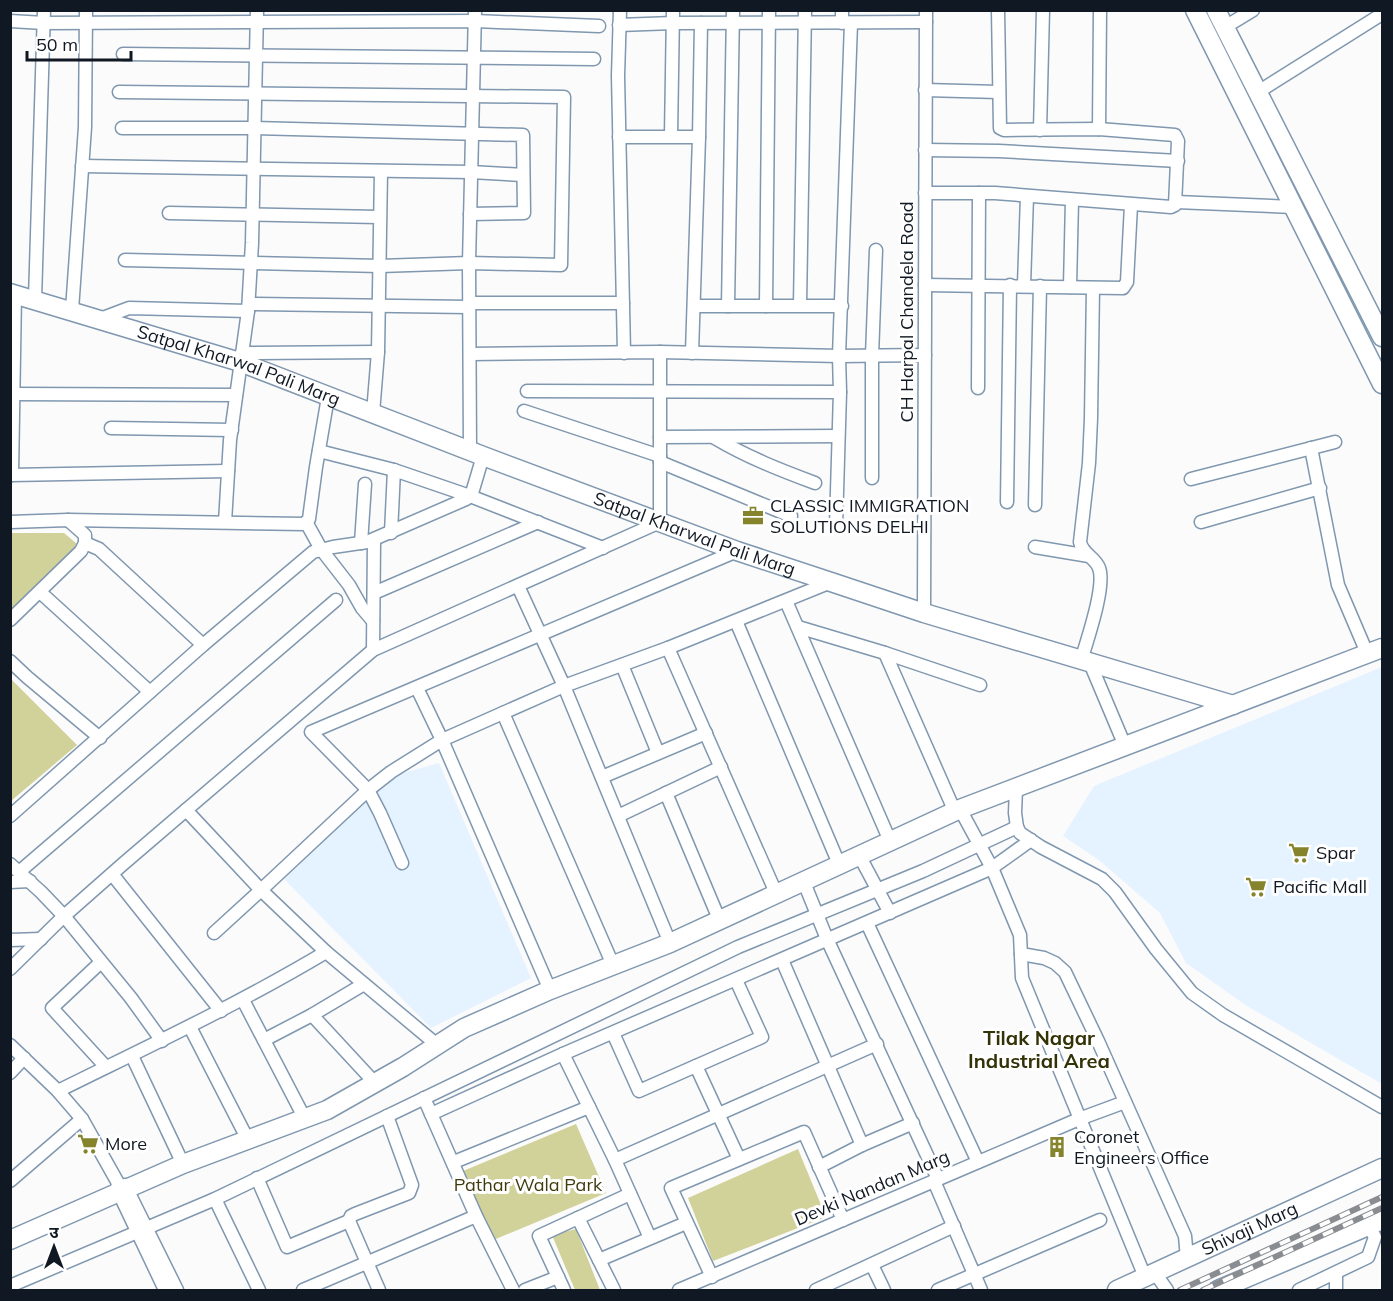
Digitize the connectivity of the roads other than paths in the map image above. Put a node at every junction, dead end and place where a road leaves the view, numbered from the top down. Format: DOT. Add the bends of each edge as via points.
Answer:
graph roads {
  1 [pos="620,10"];
  2 [pos="998,10"];
  3 [pos="1043,10"];
  4 [pos="1100,10"];
  5 [pos="1195,10"];
  6 [pos="1216,10"];
  7 [pos="1253,10"];
  8 [pos="1383,14"];
  9 [pos="257,16"];
  10 [pos="475,16"];
  11 [pos="926,16"];
  12 [pos="44,17"];
  13 [pos="86,17"];
  14 [pos="673,17"];
  15 [pos="733,17"];
  16 [pos="769,17"];
  17 [pos="805,17"];
  18 [pos="706,19"];
  19 [pos="845,19"];
  20 [pos="10,21"];
  21 [pos="619,25"];
  22 [pos="599,26"];
  23 [pos="1225,27"];
  24 [pos="123,54"];
  25 [pos="256,55"];
  26 [pos="474,57"];
  27 [pos="594,59"];
  28 [pos="926,90"];
  29 [pos="119,92"];
  30 [pos="999,92"];
  31 [pos="1258,92"];
  32 [pos="255,93"];
  33 [pos="473,95"];
  34 [pos="122,128"];
  35 [pos="254,128"];
  36 [pos="1099,129"];
  37 [pos="1040,130"];
  38 [pos="472,134"];
  39 [pos="671,136"];
  40 [pos="619,137"];
  41 [pos="699,137"];
  42 [pos="925,150"];
  43 [pos="1178,161"];
  44 [pos="82,166"];
  45 [pos="253,168"];
  46 [pos="381,171"];
  47 [pos="471,172"];
  48 [pos="523,175"];
  49 [pos="925,193"];
  50 [pos="979,193"];
  51 [pos="1026,196"];
  52 [pos="1072,200"];
  53 [pos="1176,202"];
  54 [pos="1131,205"];
  55 [pos="1293,207"];
  56 [pos="170,213"];
  57 [pos="252,214"];
  58 [pos="470,214"];
  59 [pos="380,217"];
  60 [pos="876,250"];
  61 [pos="125,260"];
  62 [pos="469,263"];
  63 [pos="251,264"];
  64 [pos="380,266"];
  65 [pos="925,285"];
  66 [pos="978,285"];
  67 [pos="1010,285"];
  68 [pos="1024,285"];
  69 [pos="1040,286"];
  70 [pos="1070,287"];
  71 [pos="1093,288"];
  72 [pos="13,293"];
  73 [pos="34,299"];
  74 [pos="623,303"];
  75 [pos="469,305"];
  76 [pos="800,305"];
  77 [pos="379,306"];
  78 [pos="693,306"];
  79 [pos="728,306"];
  80 [pos="766,306"];
  81 [pos="842,306"];
  82 [pos="248,308"];
  83 [pos="72,310"];
  84 [pos="100,319"];
  85 [pos="1383,337"];
  86 [pos="378,352"];
  87 [pos="660,352"];
  88 [pos="624,353"];
  89 [pos="692,353"];
  90 [pos="470,354"];
  91 [pos="839,356"];
  92 [pos="872,356"];
  93 [pos="925,356"];
  94 [pos="241,357"];
  95 [pos="1383,384"];
  96 [pos="978,388"];
  97 [pos="527,391"];
  98 [pos="660,391"];
  99 [pos="840,392"];
  100 [pos="14,394"];
  101 [pos="236,395"];
  102 [pos="328,396"];
  103 [pos="524,411"];
  104 [pos="373,413"];
  105 [pos="111,428"];
  106 [pos="232,430"];
  107 [pos="838,436"];
  108 [pos="660,437"];
  109 [pos="714,437"];
  110 [pos="1335,442"];
  111 [pos="1311,448"];
  112 [pos="319,451"];
  113 [pos="477,454"];
  114 [pos="660,459"];
  115 [pos="394,470"];
  116 [pos="228,471"];
  117 [pos="11,476"];
  118 [pos="872,478"];
  119 [pos="1191,479"];
  120 [pos="815,483"];
  121 [pos="365,484"];
  122 [pos="1320,488"];
  123 [pos="470,496"];
  124 [pos="1007,502"];
  125 [pos="1035,505"];
  126 [pos="791,516"];
  127 [pos="68,520"];
  128 [pos="10,522"];
  129 [pos="225,522"];
  130 [pos="306,522"];
  131 [pos="538,522"];
  132 [pos="660,522"];
  133 [pos="1201,522"];
  134 [pos="836,525"];
  135 [pos="390,532"];
  136 [pos="374,540"];
  137 [pos="85,543"];
  138 [pos="360,543"];
  139 [pos="1035,547"];
  140 [pos="603,548"];
  141 [pos="321,549"];
  142 [pos="737,550"];
  143 [pos="1089,556"];
  144 [pos="831,582"];
  145 [pos="518,586"];
  146 [pos="40,592"];
  147 [pos="374,593"];
  148 [pos="336,600"];
  149 [pos="786,601"];
  150 [pos="924,613"];
  151 [pos="10,620"];
  152 [pos="373,621"];
  153 [pos="736,621"];
  154 [pos="798,627"];
  155 [pos="541,633"];
  156 [pos="203,645"];
  157 [pos="668,648"];
  158 [pos="373,650"];
  159 [pos="1375,651"];
  160 [pos="885,653"];
  161 [pos="10,661"];
  162 [pos="1085,662"];
  163 [pos="622,665"];
  164 [pos="980,685"];
  165 [pos="564,686"];
  166 [pos="417,688"];
  167 [pos="150,692"];
  168 [pos="1233,705"];
  169 [pos="503,713"];
  170 [pos="706,733"];
  171 [pos="100,738"];
  172 [pos="442,740"];
  173 [pos="1125,746"];
  174 [pos="658,753"];
  175 [pos="721,767"];
  176 [pos="602,777"];
  177 [pos="1016,788"];
  178 [pos="368,790"];
  179 [pos="666,793"];
  180 [pos="186,810"];
  181 [pos="958,811"];
  182 [pos="10,816"];
  183 [pos="618,816"];
  184 [pos="1017,827"];
  185 [pos="1031,840"];
  186 [pos="890,841"];
  187 [pos="980,845"];
  188 [pos="859,855"];
  189 [pos="402,863"];
  190 [pos="839,864"];
  191 [pos="15,868"];
  192 [pos="992,868"];
  193 [pos="112,873"];
  194 [pos="803,880"];
  195 [pos="30,881"];
  196 [pos="10,882"];
  197 [pos="878,889"];
  198 [pos="261,890"];
  199 [pos="776,893"];
  200 [pos="890,913"];
  201 [pos="818,914"];
  202 [pos="64,916"];
  203 [pos="720,919"];
  204 [pos="867,922"];
  205 [pos="214,933"];
  206 [pos="41,939"];
  207 [pos="827,939"];
  208 [pos="10,940"];
  209 [pos="670,943"];
  210 [pos="326,952"];
  211 [pos="1021,954"];
  212 [pos="782,960"];
  213 [pos="101,962"];
  214 [pos="613,965"];
  215 [pos="10,969"];
  216 [pos="736,980"];
  217 [pos="364,984"];
  218 [pos="550,990"];
  219 [pos="243,1000"];
  220 [pos="221,1011"];
  221 [pos="312,1015"];
  222 [pos="190,1027"];
  223 [pos="613,1033"];
  224 [pos="264,1040"];
  225 [pos="162,1041"];
  226 [pos="436,1044"];
  227 [pos="877,1044"];
  228 [pos="10,1045"];
  229 [pos="563,1054"];
  230 [pos="132,1056"];
  231 [pos="24,1058"];
  232 [pos="696,1066"];
  233 [pos="829,1067"];
  234 [pos="106,1068"];
  235 [pos="10,1072"];
  236 [pos="375,1083"];
  237 [pos="58,1091"];
  238 [pos="424,1098"];
  239 [pos="1125,1102"];
  240 [pos="589,1107"];
  241 [pos="1383,1107"];
  242 [pos="431,1114"];
  243 [pos="719,1115"];
  244 [pos="387,1116"];
  245 [pos="82,1119"];
  246 [pos="305,1119"];
  247 [pos="1079,1119"];
  248 [pos="913,1123"];
  249 [pos="248,1140"];
  250 [pos="862,1145"];
  251 [pos="615,1160"];
  252 [pos="739,1160"];
  253 [pos="453,1162"];
  254 [pos="978,1162"];
  255 [pos="183,1164"];
  256 [pos="819,1167"];
  257 [pos="1383,1168"];
  258 [pos="257,1178"];
  259 [pos="936,1180"];
  260 [pos="10,1181"];
  261 [pos="122,1188"];
  262 [pos="630,1194"];
  263 [pos="215,1199"];
  264 [pos="476,1216"];
  265 [pos="578,1218"];
  266 [pos="843,1220"];
  267 [pos="1100,1220"];
  268 [pos="350,1221"];
  269 [pos="686,1223"];
  270 [pos="1376,1223"];
  271 [pos="954,1226"];
  272 [pos="143,1231"];
  273 [pos="650,1238"];
  274 [pos="10,1240"];
  275 [pos="1187,1258"];
  276 [pos="600,1260"];
  277 [pos="367,1264"];
  278 [pos="872,1265"];
  279 [pos="1336,1274"];
  280 [pos="975,1275"];
  281 [pos="1150,1275"];
  282 [pos="712,1276"];
  283 [pos="558,1277"];
  284 [pos="10,1286"];
  285 [pos="165,1290"];
  286 [pos="177,1290"];
  287 [pos="259,1290"];
  288 [pos="303,1290"];
  289 [pos="379,1290"];
  290 [pos="513,1290"];
  291 [pos="525,1290"];
  292 [pos="564,1290"];
  293 [pos="614,1290"];
  294 [pos="679,1290"];
  295 [pos="816,1290"];
  296 [pos="884,1290"];
  297 [pos="938,1290"];
  298 [pos="981,1290"];
  299 [pos="1117,1290"];
  300 [pos="1167,1290"];
  301 [pos="1218,1290"];
  302 [pos="1299,1290"];
  303 [pos="1336,1290"];
  1 -- 21 [label="street"];
  2 -- 30 [label="street"];
  3 -- 37 [label="street"];
  4 -- 36 [label="street"];
  5 -- 55 [label="street"];
  6 -- 23 [label="street"];
  7 -- 23 [label="street"];
  8 -- 31 [label="street"];
  9 -- 10 [label="street"];
  9 -- 13 [label="street"];
  9 -- 25 [label="street"];
  10 -- 22 [label="street"];
  10 -- 26 [label="street"];
  11 -- 19 [label="street"];
  11 -- 28 [label="street, CH Harpal Chandela Road"];
  12 -- 13 [label="street"];
  12 -- 20 [label="street"];
  12 -- 73 [label="street"];
  13 -- 44 [label="street"];
  14 -- 18 [label="street"];
  14 -- 21 [label="street"];
  14 -- 39 [label="street"];
  15 -- 16 [label="street"];
  15 -- 18 [label="street"];
  15 -- 79 [label="street"];
  16 -- 17 [label="street"];
  16 -- 80 [label="street"];
  17 -- 19 [label="street"];
  17 -- 76 [label="street"];
  18 -- 41 [label="street"];
  19 -- 81 [label="street"];
  21 -- 40 [label="street"];
  23 -- 31 [label="street"];
  24 -- 25 [label="street"];
  25 -- 26 [label="street"];
  25 -- 32 [label="street"];
  26 -- 27 [label="street"];
  26 -- 33 [label="street"];
  28 -- 30 [label="street"];
  28 -- 42 [label="street, CH Harpal Chandela Road"];
  29 -- 32 [label="street"];
  30 -- 37 [label="street" via="1000,128"];
  31 -- 85 [label="street"];
  32 -- 33 [label="street"];
  32 -- 35 [label="street"];
  33 -- 38 [label="street"];
  33 -- 62 [label="street" via="564,97 561,265"];
  34 -- 35 [label="street"];
  35 -- 38 [label="street"];
  35 -- 45 [label="street"];
  36 -- 37 [label="street"];
  36 -- 43 [label="street" via="1176,135"];
  38 -- 47 [label="street"];
  38 -- 48 [label="street" via="523,135"];
  39 -- 40 [label="street"];
  39 -- 41 [label="street"];
  40 -- 74 [label="street"];
  41 -- 78 [label="street"];
  42 -- 43 [label="street"];
  42 -- 49 [label="street, CH Harpal Chandela Road"];
  43 -- 53 [label="street"];
  44 -- 45 [label="street"];
  44 -- 83 [label="street"];
  45 -- 46 [label="street"];
  45 -- 57 [label="street"];
  46 -- 47 [label="street"];
  46 -- 59 [label="street"];
  47 -- 48 [label="street"];
  47 -- 58 [label="street"];
  48 -- 58 [label="street" via="524,213"];
  49 -- 50 [label="street"];
  49 -- 65 [label="street, CH Harpal Chandela Road"];
  50 -- 51 [label="street"];
  50 -- 66 [label="street"];
  51 -- 52 [label="street"];
  51 -- 68 [label="street"];
  52 -- 54 [label="street"];
  52 -- 70 [label="street"];
  53 -- 54 [label="street" via="1173,207"];
  53 -- 55 [label="street"];
  54 -- 71 [label="street" via="1126,286"];
  55 -- 95 [label="street"];
  56 -- 57 [label="street"];
  57 -- 59 [label="street"];
  57 -- 63 [label="street"];
  58 -- 62 [label="street"];
  59 -- 64 [label="street"];
  60 -- 92 [label="street"];
  61 -- 63 [label="street"];
  62 -- 64 [label="street"];
  62 -- 75 [label="street"];
  63 -- 64 [label="street"];
  63 -- 82 [label="street"];
  64 -- 77 [label="street"];
  65 -- 66 [label="street"];
  65 -- 93 [label="street, CH Harpal Chandela Road"];
  66 -- 67 [label="street"];
  66 -- 96 [label="street"];
  67 -- 68 [label="street"];
  67 -- 124 [label="street"];
  68 -- 69 [label="street"];
  69 -- 70 [label="street"];
  69 -- 125 [label="street"];
  70 -- 71 [label="street"];
  71 -- 143 [label="street" via="1089,463 1080,542"];
  72 -- 73 [label="street, Satpal Kharwal Pali Marg"];
  72 -- 100 [label="street"];
  73 -- 83 [label="street, Satpal Kharwal Pali Marg"];
  74 -- 75 [label="street"];
  74 -- 88 [label="street"];
  75 -- 77 [label="street"];
  75 -- 90 [label="street"];
  76 -- 80 [label="street"];
  76 -- 81 [label="street"];
  77 -- 82 [label="street"];
  77 -- 86 [label="street"];
  78 -- 79 [label="street"];
  78 -- 89 [label="street"];
  79 -- 80 [label="street"];
  81 -- 91 [label="street"];
  82 -- 84 [label="street" via="129,308"];
  82 -- 94 [label="street"];
  83 -- 84 [label="street, Satpal Kharwal Pali Marg"];
  84 -- 94 [label="street, Satpal Kharwal Pali Marg"];
  86 -- 94 [label="street"];
  86 -- 104 [label="street"];
  87 -- 88 [label="street"];
  87 -- 89 [label="street"];
  87 -- 98 [label="street"];
  88 -- 90 [label="street"];
  89 -- 91 [label="street"];
  90 -- 113 [label="street"];
  91 -- 92 [label="street"];
  91 -- 99 [label="street"];
  92 -- 93 [label="street"];
  92 -- 118 [label="street"];
  93 -- 150 [label="street, CH Harpal Chandela Road"];
  94 -- 101 [label="street"];
  94 -- 102 [label="street, Satpal Kharwal Pali Marg"];
  97 -- 98 [label="street"];
  98 -- 99 [label="street"];
  98 -- 108 [label="street"];
  99 -- 107 [label="street"];
  100 -- 101 [label="street"];
  100 -- 117 [label="street"];
  101 -- 106 [label="street"];
  102 -- 104 [label="street, Satpal Kharwal Pali Marg"];
  102 -- 112 [label="street"];
  103 -- 114 [label="street"];
  104 -- 113 [label="street, Satpal Kharwal Pali Marg"];
  105 -- 106 [label="street"];
  106 -- 116 [label="street"];
  107 -- 109 [label="street"];
  107 -- 134 [label="street"];
  108 -- 109 [label="street"];
  108 -- 114 [label="street"];
  109 -- 120 [label="street" via="765,464"];
  110 -- 111 [label="street"];
  111 -- 119 [label="street"];
  111 -- 122 [label="street"];
  112 -- 115 [label="street"];
  112 -- 130 [label="street"];
  113 -- 123 [label="street"];
  113 -- 132 [label="street, Satpal Kharwal Pali Marg"];
  114 -- 126 [label="street"];
  114 -- 132 [label="street"];
  115 -- 123 [label="street"];
  115 -- 135 [label="street"];
  116 -- 117 [label="street"];
  116 -- 129 [label="street"];
  121 -- 138 [label="street"];
  122 -- 133 [label="street"];
  122 -- 159 [label="street" via="1338,585"];
  123 -- 131 [label="street"];
  123 -- 135 [label="street"];
  127 -- 128 [label="street"];
  127 -- 129 [label="street"];
  127 -- 137 [label="street" via="85,535"];
  129 -- 130 [label="street"];
  130 -- 141 [label="street"];
  131 -- 140 [label="street"];
  131 -- 147 [label="street"];
  132 -- 140 [label="street"];
  132 -- 142 [label="street, Satpal Kharwal Pali Marg"];
  135 -- 136 [label="street"];
  136 -- 138 [label="street"];
  136 -- 147 [label="street"];
  137 -- 146 [label="street"];
  137 -- 156 [label="street" via="99,549"];
  138 -- 141 [label="street"];
  139 -- 143 [label="street"];
  140 -- 145 [label="street"];
  141 -- 152 [label="street"];
  141 -- 156 [label="street"];
  142 -- 144 [label="street, Satpal Kharwal Pali Marg"];
  142 -- 155 [label="street"];
  143 -- 162 [label="street" via="1099,567 1100,585"];
  144 -- 149 [label="street"];
  144 -- 150 [label="street, Satpal Kharwal Pali Marg"];
  145 -- 155 [label="street"];
  145 -- 158 [label="street"];
  146 -- 151 [label="street"];
  146 -- 167 [label="street"];
  147 -- 152 [label="street"];
  148 -- 191 [label="street"];
  149 -- 153 [label="street"];
  149 -- 154 [label="street"];
  150 -- 162 [label="street, Satpal Kharwal Pali Marg"];
  152 -- 158 [label="street"];
  153 -- 157 [label="street"];
  153 -- 190 [label="street"];
  154 -- 160 [label="street"];
  154 -- 186 [label="street"];
  155 -- 165 [label="street"];
  155 -- 166 [label="street"];
  156 -- 167 [label="street"];
  157 -- 163 [label="street"];
  157 -- 170 [label="street"];
  158 -- 180 [label="street"];
  159 -- 168 [label="street"];
  160 -- 164 [label="street"];
  160 -- 181 [label="street"];
  161 -- 171 [label="street"];
  162 -- 168 [label="street, Satpal Kharwal Pali Marg"];
  162 -- 173 [label="street"];
  163 -- 165 [label="street"];
  163 -- 174 [label="street"];
  165 -- 169 [label="street"];
  165 -- 176 [label="street"];
  166 -- 172 [label="street"];
  166 -- 178 [label="street" via="311,732"];
  167 -- 171 [label="street"];
  168 -- 173 [label="street"];
  169 -- 172 [label="street"];
  169 -- 214 [label="street"];
  170 -- 174 [label="street"];
  170 -- 175 [label="street"];
  171 -- 182 [label="street"];
  172 -- 178 [label="street"];
  172 -- 218 [label="street"];
  173 -- 177 [label="street"];
  174 -- 176 [label="street"];
  175 -- 179 [label="street"];
  175 -- 199 [label="street"];
  176 -- 183 [label="street"];
  177 -- 181 [label="street"];
  177 -- 184 [label="street"];
  178 -- 189 [label="street"];
  178 -- 198 [label="street"];
  179 -- 183 [label="street"];
  179 -- 203 [label="street"];
  180 -- 193 [label="street"];
  180 -- 198 [label="street"];
  181 -- 186 [label="street"];
  181 -- 187 [label="street"];
  183 -- 209 [label="street"];
  184 -- 185 [label="street"];
  184 -- 187 [label="street"];
  185 -- 192 [label="street"];
  185 -- 241 [label="street" via="1102,879 1192,993"];
  186 -- 188 [label="street"];
  187 -- 192 [label="street"];
  187 -- 197 [label="street"];
  188 -- 190 [label="street"];
  188 -- 197 [label="street"];
  190 -- 194 [label="street"];
  191 -- 195 [label="street"];
  192 -- 200 [label="street"];
  192 -- 211 [label="street" via="1020,935"];
  193 -- 202 [label="street"];
  193 -- 220 [label="street"];
  194 -- 199 [label="street"];
  194 -- 201 [label="street"];
  195 -- 196 [label="street"];
  195 -- 202 [label="street"];
  197 -- 200 [label="street"];
  197 -- 201 [label="street"];
  198 -- 205 [label="street"];
  198 -- 210 [label="street"];
  199 -- 203 [label="street"];
  200 -- 204 [label="street"];
  201 -- 207 [label="street"];
  201 -- 238 [label="street" via="738,947"];
  202 -- 206 [label="street"];
  202 -- 213 [label="street"];
  203 -- 209 [label="street"];
  204 -- 207 [label="street"];
  204 -- 254 [label="street"];
  206 -- 208 [label="street"];
  206 -- 215 [label="street"];
  207 -- 212 [label="street"];
  207 -- 227 [label="street"];
  209 -- 214 [label="street"];
  210 -- 217 [label="street"];
  210 -- 219 [label="street"];
  211 -- 239 [label="street" via="1044,958 1065,972"];
  211 -- 247 [label="street" via="1022,978"];
  212 -- 216 [label="street"];
  212 -- 233 [label="street"];
  213 -- 225 [label="street"];
  213 -- 234 [label="street" via="52,1008"];
  214 -- 218 [label="street"];
  216 -- 223 [label="street"];
  216 -- 232 [label="street" via="762,1037"];
  217 -- 221 [label="street"];
  217 -- 226 [label="street"];
  218 -- 226 [label="street"];
  219 -- 220 [label="street"];
  219 -- 224 [label="street"];
  220 -- 222 [label="street"];
  221 -- 224 [label="street"];
  221 -- 236 [label="street"];
  222 -- 225 [label="street"];
  222 -- 249 [label="street"];
  223 -- 229 [label="street"];
  223 -- 232 [label="street" via="639,1091"];
  224 -- 246 [label="street"];
  225 -- 230 [label="street"];
  226 -- 236 [label="street"];
  227 -- 233 [label="street"];
  227 -- 248 [label="street"];
  228 -- 231 [label="street"];
  229 -- 240 [label="street"];
  229 -- 242 [label="street"];
  230 -- 234 [label="street"];
  230 -- 255 [label="street"];
  231 -- 235 [label="street"];
  231 -- 237 [label="street"];
  232 -- 243 [label="street"];
  233 -- 243 [label="street"];
  233 -- 250 [label="street"];
  234 -- 237 [label="street"];
  236 -- 246 [label="street"];
  237 -- 245 [label="street"];
  238 -- 242 [label="street"];
  238 -- 244 [label="street"];
  239 -- 247 [label="street, Devki Nandan Marg"];
  239 -- 275 [label="street" via="1185,1236"];
  240 -- 251 [label="street"];
  240 -- 253 [label="street"];
  242 -- 253 [label="street"];
  243 -- 251 [label="street"];
  243 -- 252 [label="street"];
  244 -- 258 [label="street"];
  244 -- 268 [label="street" via="412,1190 351,1216"];
  245 -- 260 [label="street"];
  245 -- 261 [label="street"];
  246 -- 249 [label="street"];
  247 -- 254 [label="street, Devki Nandan Marg"];
  247 -- 281 [label="street"];
  248 -- 250 [label="street"];
  248 -- 259 [label="street"];
  249 -- 255 [label="street"];
  250 -- 256 [label="street"];
  251 -- 262 [label="street"];
  252 -- 256 [label="street" via="804,1132"];
  252 -- 269 [label="street" via="670,1188"];
  253 -- 264 [label="street"];
  254 -- 259 [label="street, Devki Nandan Marg"];
  255 -- 261 [label="street"];
  256 -- 266 [label="street"];
  257 -- 275 [label="street, Shivaji Marg"];
  258 -- 263 [label="street"];
  258 -- 268 [label="street" via="287,1247"];
  259 -- 266 [label="street, Devki Nandan Marg"];
  259 -- 271 [label="street"];
  261 -- 272 [label="street"];
  261 -- 274 [label="street"];
  262 -- 265 [label="street"];
  262 -- 273 [label="street"];
  263 -- 272 [label="street"];
  263 -- 287 [label="street"];
  264 -- 277 [label="street"];
  264 -- 290 [label="street"];
  265 -- 276 [label="street"];
  265 -- 283 [label="street" via="539,1236"];
  266 -- 282 [label="street, Devki Nandan Marg"];
  267 -- 280 [label="street"];
  268 -- 277 [label="street"];
  269 -- 273 [label="street"];
  269 -- 282 [label="street"];
  270 -- 279 [label="street" via="1368,1257"];
  270 -- 301 [label="street"];
  271 -- 278 [label="street"];
  271 -- 280 [label="street"];
  272 -- 284 [label="street"];
  272 -- 285 [label="street"];
  272 -- 286 [label="street"];
  273 -- 276 [label="street"];
  275 -- 281 [label="street, Shivaji Marg"];
  276 -- 293 [label="street"];
  277 -- 288 [label="street"];
  277 -- 289 [label="street"];
  278 -- 295 [label="street"];
  278 -- 296 [label="street"];
  279 -- 302 [label="street"];
  279 -- 303 [label="street"];
  280 -- 297 [label="street"];
  280 -- 298 [label="street"];
  281 -- 299 [label="street, Shivaji Marg"];
  281 -- 300 [label="street"];
  282 -- 294 [label="street, Devki Nandan Marg"];
  283 -- 291 [label="street"];
  283 -- 292 [label="street"];
}
